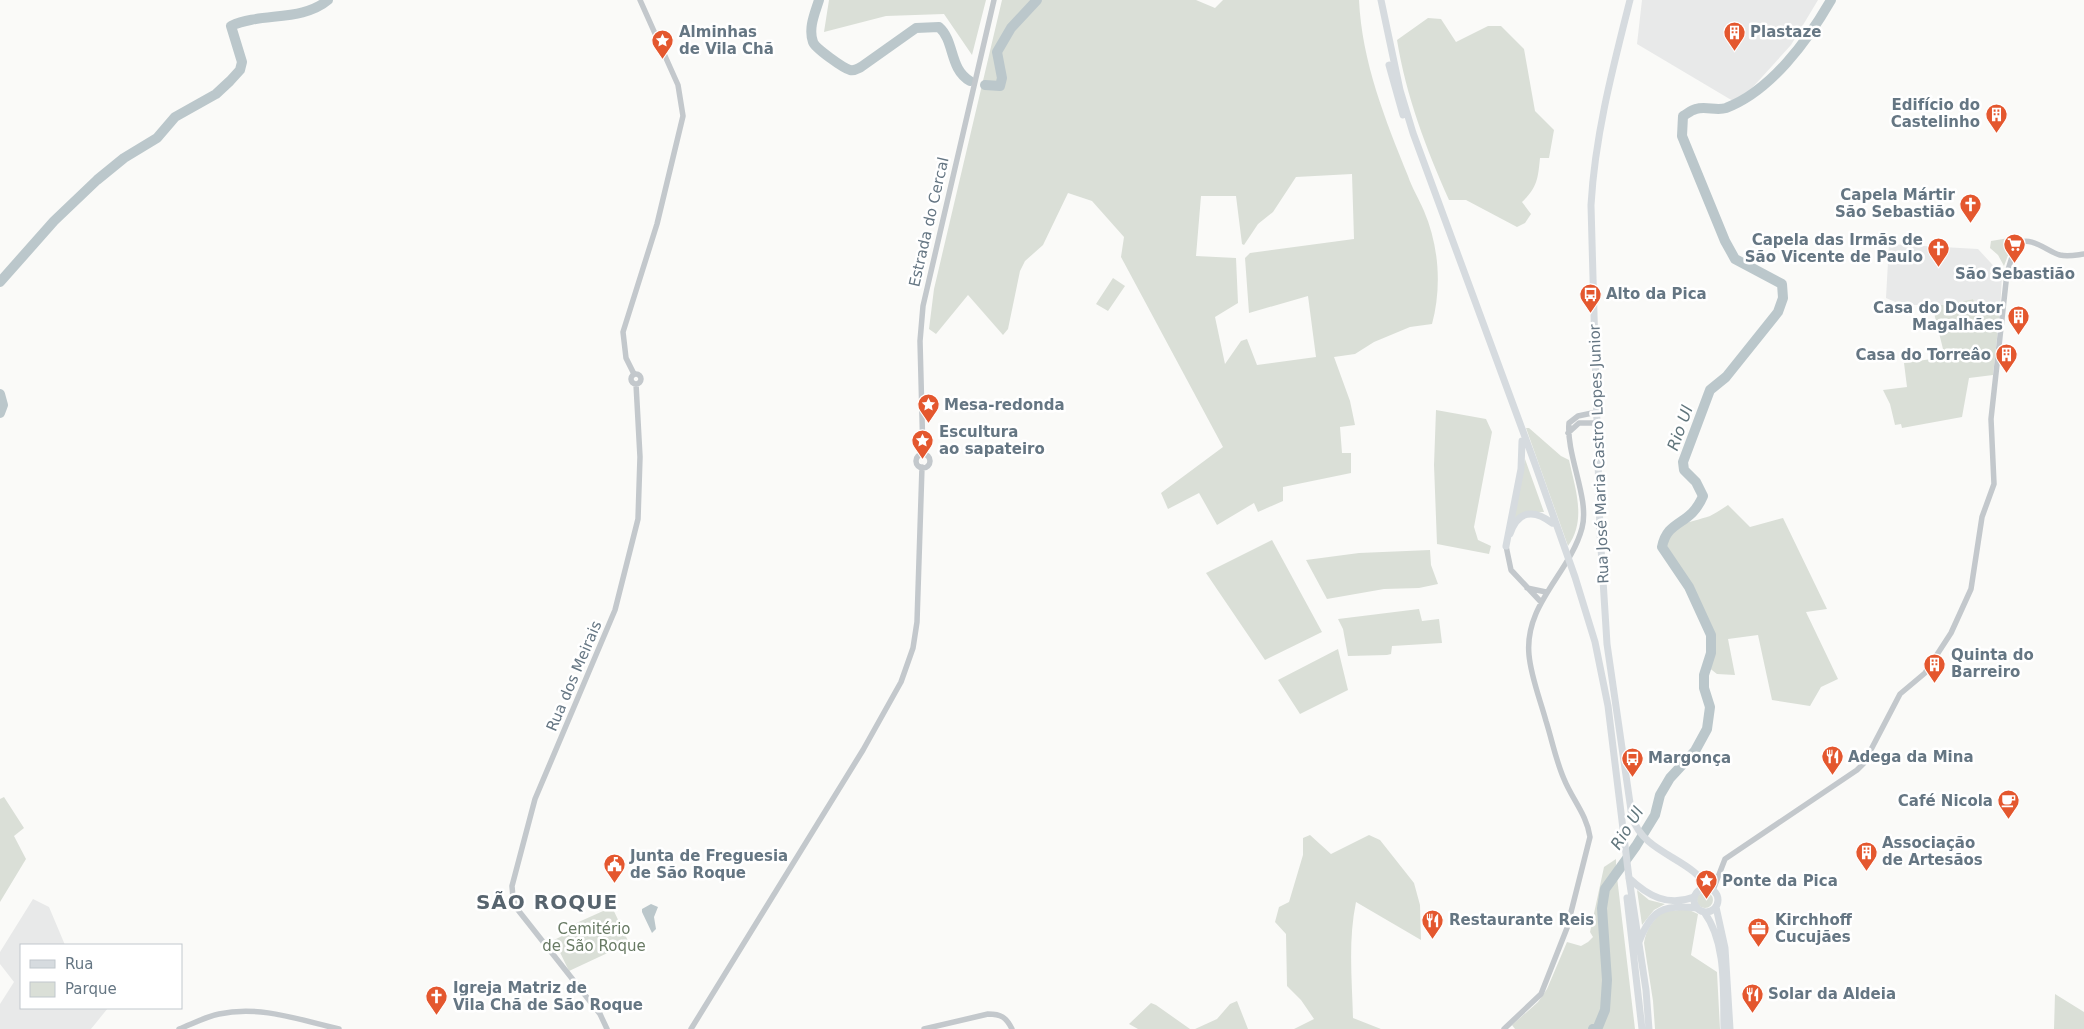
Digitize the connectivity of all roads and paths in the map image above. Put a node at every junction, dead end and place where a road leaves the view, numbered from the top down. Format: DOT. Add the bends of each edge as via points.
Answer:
graph roads {
  1 [pos="640,0"];
  2 [pos="994,0"];
  3 [pos="1377,0"];
  4 [pos="1381,0"];
  5 [pos="1630,0"];
  6 [pos="2084,254"];
  7 [pos="1597,412"];
  8 [pos="1598,423"];
  9 [pos="1568,433"];
  10 [pos="1522,441"];
  11 [pos="923,454"];
  12 [pos="922,468"];
  13 [pos="1552,523"];
  14 [pos="1506,546"];
  15 [pos="1527,588"];
  16 [pos="1546,592"];
  17 [pos="1541,602"];
  18 [pos="1623,842"];
  19 [pos="1699,876"];
  20 [pos="1627,878"];
  21 [pos="1711,890"];
  22 [pos="1696,894"];
  23 [pos="1716,907"];
  24 [pos="1697,908"];
  25 [pos="1704,912"];
  26 [pos="1638,945"];
  27 [pos="179,1029"];
  28 [pos="339,1029"];
  29 [pos="607,1029"];
  30 [pos="691,1029"];
  31 [pos="924,1029"];
  32 [pos="1012,1029"];
  33 [pos="1504,1029"];
  34 [pos="1642,1029"];
  35 [pos="1649,1029"];
  36 [pos="1724,1029"];
  37 [pos="1730,1029"];
  1 -- 29 [label="street, Rua dos Meirais" via="678,85 683,116 657,224 624,332 626,358 634,374 631,379 636,384 640,457 638,520 615,610 535,799 512,886 518,910 600,1014"];
  2 -- 11 [label="street, Estrada do Cercal" via="923,306 920,341"];
  3 -- 10 [label="main road" via="1395,92"];
  4 -- 18 [label="main road" via="1400,90 1413,133 1541,481 1593,635 1608,706"];
  5 -- 7 [label="main road, Rua José Maria Castro Lopes Junior" via="1610,80 1592,182"];
  6 -- 21 [label="street" via="2059,254 2039,244 2016,244 2007,273 1991,419 1994,484 1982,517 1971,589 1951,633 1925,673 1900,694 1864,763 1725,859"];
  7 -- 8 [label="main road, Rua José Maria Castro Lopes Junior"];
  7 -- 9 [label="street" via="1573,418"];
  8 -- 9 [label="street" via="1579,423"];
  8 -- 19 [label="main road, Rua José Maria Castro Lopes Junior" via="1607,644 1632,817 1638,832 1651,844"];
  9 -- 16 [label="street" via="1583,509 1583,525 1578,540"];
  10 -- 13 [label="main road"];
  10 -- 14 [label="main road" via="1521,469"];
  11 -- 12 [label="street" via="916,460"];
  11 -- 12 [label="street" via="930,461"];
  12 -- 30 [label="street" via="917,622 913,648 901,682 863,750"];
  13 -- 14 [label="main road" via="1534,513 1523,516 1512,528"];
  13 -- 18 [label="main road" via="1597,662"];
  14 -- 15 [label="street" via="1511,570"];
  15 -- 16 [label="street"];
  15 -- 17 [label="street"];
  16 -- 17 [label="street"];
  17 -- 33 [label="street" via="1530,629 1529,656 1559,766 1588,824 1590,837 1568,928 1545,985"];
  18 -- 20 [label="main road"];
  19 -- 21 [label="main road, Rua José Maria Castro Lopes Junior"];
  19 -- 22 [label="main road"];
  20 -- 22 [label="main road" via="1657,899 1677,901"];
  20 -- 26 [label="main road"];
  20 -- 34 [label="main road"];
  21 -- 22 [label="main road"];
  21 -- 23 [label="main road" via="1718,898"];
  22 -- 24 [label="main road"];
  23 -- 25 [label="main road"];
  23 -- 37 [label="main road" via="1725,948"];
  24 -- 25 [label="main road"];
  24 -- 26 [label="main road" via="1675,906 1656,912"];
  25 -- 36 [label="main road" via="1717,933 1720,949"];
  26 -- 35 [label="main road"];
  27 -- 28 [label="street" via="218,1014 236,1011 279,1014"];
  31 -- 32 [label="street" via="998,1014 1007,1018"];
}
